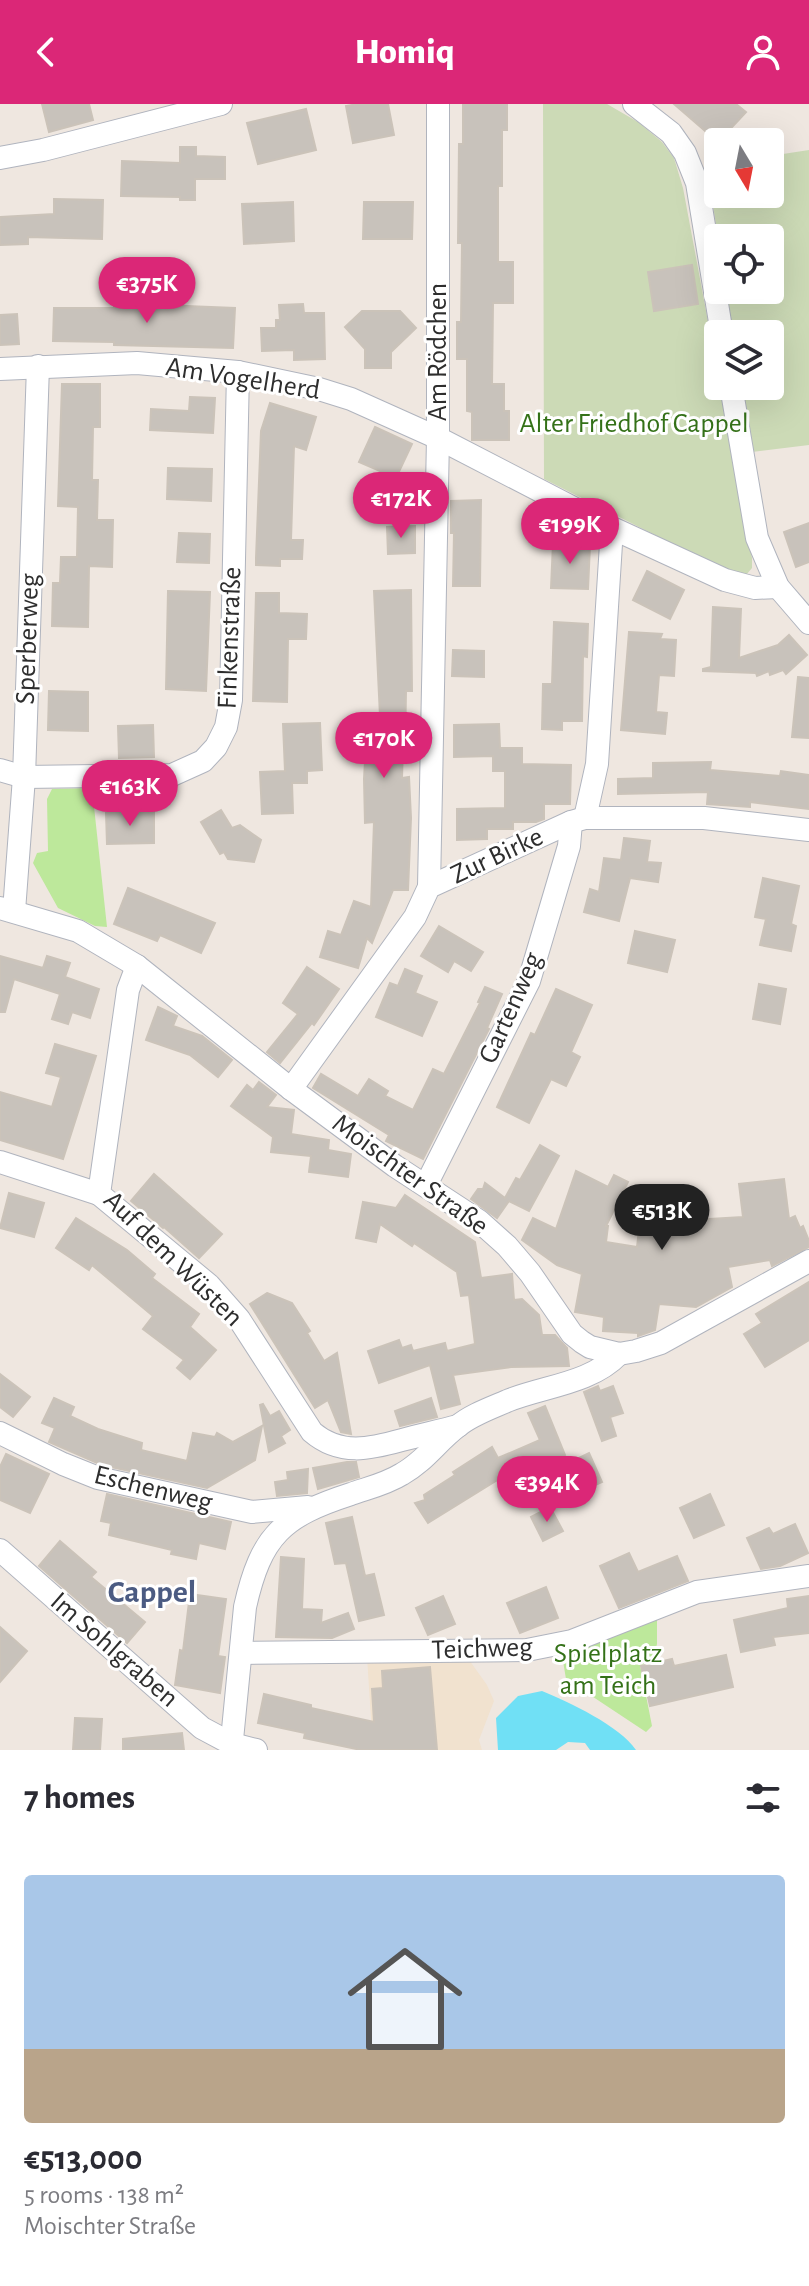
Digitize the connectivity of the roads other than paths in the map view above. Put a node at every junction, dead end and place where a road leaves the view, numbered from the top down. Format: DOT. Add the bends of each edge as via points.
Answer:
graph roads {
  1 [pos="221,104"];
  2 [pos="438,104"];
  3 [pos="634,104"];
  4 [pos="0,158"];
  5 [pos="720,320"];
  6 [pos="38,366"];
  7 [pos="0,369"];
  8 [pos="238,372"];
  9 [pos="733,400"];
  10 [pos="438,438"];
  11 [pos="612,528"];
  12 [pos="778,587"];
  13 [pos="809,623"];
  14 [pos="0,770"];
  15 [pos="24,777"];
  16 [pos="578,820"];
  17 [pos="809,830"];
  18 [pos="429,887"];
  19 [pos="7,910"];
  20 [pos="137,966"];
  21 [pos="291,1089"];
  22 [pos="0,1162"];
  23 [pos="426,1185"];
  24 [pos="99,1194"];
  25 [pos="809,1261"];
  26 [pos="619,1354"];
  27 [pos="458,1426"];
  28 [pos="0,1433"];
  29 [pos="313,1506"];
  30 [pos="0,1550"];
  31 [pos="809,1576"];
  32 [pos="241,1653"];
  33 [pos="232,1747"];
  34 [pos="256,1750"];
  1 -- 4 [label="street"];
  2 -- 10 [label="street, Am Rödchen"];
  3 -- 5 [label="street" via="671,133 697,183"];
  6 -- 7 [label="street, Am Vogelherd"];
  6 -- 8 [label="street, Am Vogelherd" via="137,363"];
  6 -- 15 [label="street, Sperberweg"];
  8 -- 10 [label="street, Am Vogelherd" via="351,399"];
  8 -- 15 [label="street, Finkenstraße" via="231,700 220,740 203,761 172,775"];
  9 -- 12 [label="street" via="757,538"];
  10 -- 11 [label="street, Am Vogelherd"];
  10 -- 18 [label="street, Am Rödchen"];
  11 -- 12 [label="street, Am Vogelherd" via="725,580 755,588"];
  11 -- 16 [label="street, Gartenweg" via="597,764"];
  12 -- 13 [label="street"];
  14 -- 15 [label="street, Finkenstraße"];
  15 -- 19 [label="street, Sperberweg"];
  16 -- 17 [label="street, Zur Birke" via="704,818"];
  16 -- 18 [label="street, Zur Birke"];
  16 -- 23 [label="street, Gartenweg" via="529,981"];
  18 -- 21 [label="street, Zur Birke" via="415,917"];
  19 -- 20 [label="street, Moischter Straße" via="78,931"];
  20 -- 21 [label="street, Moischter Straße"];
  20 -- 24 [label="street, Auf dem Wüsten" via="128,990"];
  21 -- 23 [label="street, Moischter Straße"];
  22 -- 24 [label="street"];
  23 -- 26 [label="street, Moischter Straße" via="507,1246 572,1334 590,1347"];
  24 -- 27 [label="street, Auf dem Wüsten" via="227,1304 322,1441 342,1448 377,1448"];
  25 -- 26 [label="street" via="661,1343"];
  26 -- 27 [label="street" via="588,1376 508,1400"];
  27 -- 29 [label="street" via="405,1473"];
  28 -- 29 [label="street, Eschenweg" via="98,1478 252,1512"];
  29 -- 32 [label="street" via="286,1524 259,1562 245,1607"];
  30 -- 33 [label="street, Im Sohlgraben" via="202,1728"];
  31 -- 32 [label="street, Teichweg" via="697,1592 572,1641 527,1650"];
  32 -- 33 [label="street"];
  33 -- 34 [label="street, Im Sohlgraben"];
}
